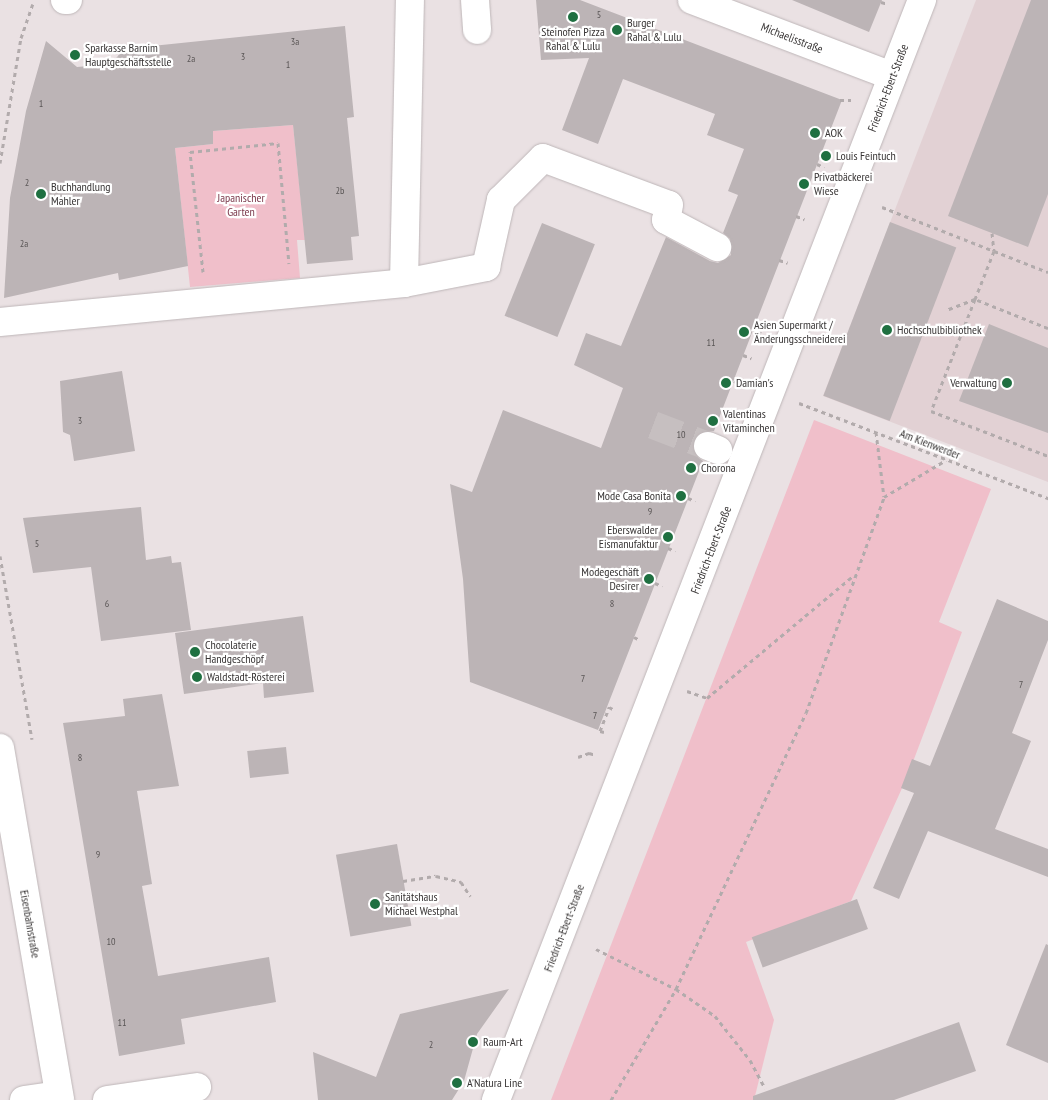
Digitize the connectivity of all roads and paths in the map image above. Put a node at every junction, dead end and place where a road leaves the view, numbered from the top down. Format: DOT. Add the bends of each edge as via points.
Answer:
graph roads {
  1 [pos="35,0"];
  2 [pos="410,0"];
  3 [pos="475,0"];
  4 [pos="692,0"];
  5 [pos="922,0"];
  6 [pos="476,30"];
  7 [pos="892,76"];
  8 [pos="840,100"];
  9 [pos="852,100"];
  10 [pos="0,162"];
  11 [pos="882,207"];
  12 [pos="992,233"];
  13 [pos="717,247"];
  14 [pos="994,250"];
  15 [pos="1048,272"];
  16 [pos="404,283"];
  17 [pos="292,294"];
  18 [pos="975,299"];
  19 [pos="206,302"];
  20 [pos="947,310"];
  21 [pos="0,322"];
  22 [pos="1048,328"];
  23 [pos="805,405"];
  24 [pos="876,432"];
  25 [pos="1048,456"];
  26 [pos="946,459"];
  27 [pos="884,497"];
  28 [pos="1048,498"];
  29 [pos="855,574"];
  30 [pos="696,695"];
  31 [pos="616,710"];
  32 [pos="606,734"];
  33 [pos="0,748"];
  34 [pos="589,753"];
  35 [pos="578,757"];
  36 [pos="403,881"];
  37 [pos="470,896"];
  38 [pos="596,950"];
  39 [pos="676,990"];
  40 [pos="197,1087"];
  41 [pos="765,1088"];
  42 [pos="59,1097"];
  43 [pos="24,1100"];
  44 [pos="107,1100"];
  45 [pos="496,1100"];
  46 [pos="611,1100"];
  1 -- 10 [label="path" via="21,38"];
  2 -- 16 [label="street"];
  3 -- 6 [label="street"];
  4 -- 7 [label="street, Michaelisstraße"];
  5 -- 7 [label="street, Friedrich-Ebert-Straße"];
  7 -- 45 [label="street, Friedrich-Ebert-Straße"];
  8 -- 9 [label="path"];
  11 -- 14 [label="path"];
  12 -- 14 [label="path"];
  13 -- 16 [label="street" via="666,220 669,205 543,158 501,200 486,267"];
  14 -- 15 [label="path"];
  14 -- 18 [label="path"];
  16 -- 17 [label="street"];
  17 -- 19 [label="street"];
  17 -- 19 [label="path" via="278,143 190,152"];
  18 -- 20 [label="path"];
  18 -- 22 [label="path"];
  18 -- 25 [label="path" via="932,411"];
  19 -- 21 [label="street"];
  23 -- 24 [label="path, Am Kienwerder"];
  24 -- 26 [label="path, Am Kienwerder"];
  24 -- 27 [label="path"];
  26 -- 27 [label="path"];
  26 -- 28 [label="path, Am Kienwerder"];
  27 -- 29 [label="path"];
  29 -- 30 [label="path" via="707,698"];
  29 -- 39 [label="path" via="806,713"];
  31 -- 32 [label="path" via="609,707 600,731"];
  33 -- 42 [label="street, Eisenbahnstraße"];
  34 -- 35 [label="path"];
  36 -- 37 [label="path" via="436,876 461,882"];
  38 -- 39 [label="path"];
  39 -- 41 [label="path" via="716,1016 750,1060"];
  39 -- 46 [label="path"];
  40 -- 44 [label="street"];
  42 -- 43 [label="street"];
}
